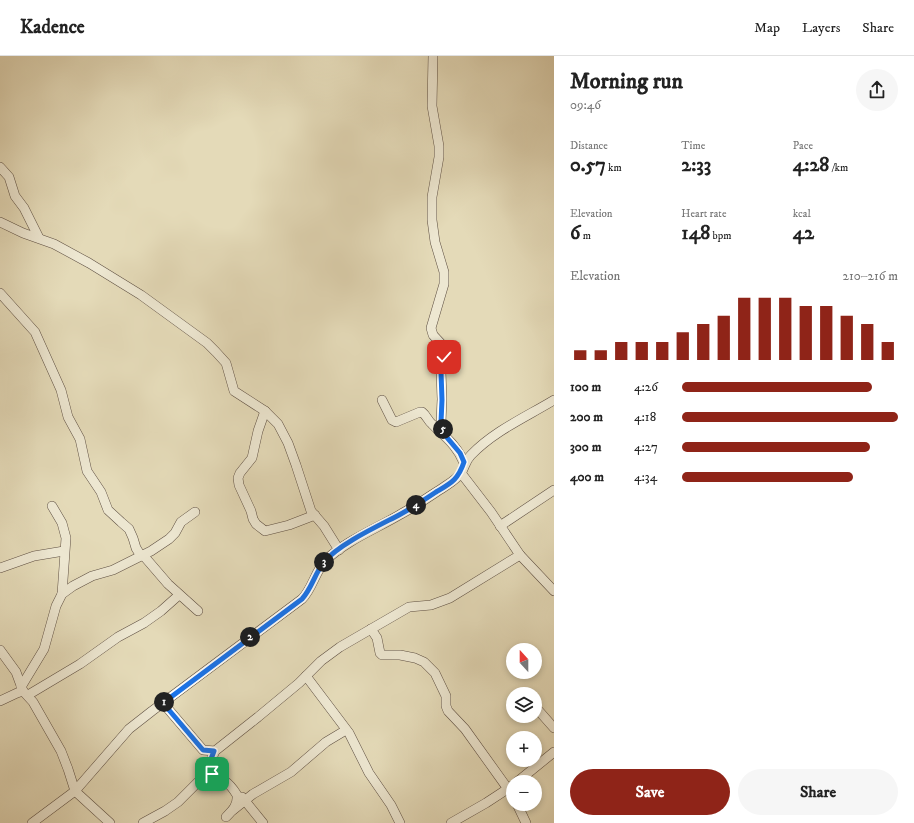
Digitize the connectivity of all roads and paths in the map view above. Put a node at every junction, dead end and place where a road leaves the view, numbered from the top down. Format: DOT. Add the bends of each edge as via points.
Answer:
graph roads {
  1 [pos="433,56"];
  2 [pos="0,168"];
  3 [pos="0,222"];
  4 [pos="39,238"];
  5 [pos="0,293"];
  6 [pos="382,400"];
  7 [pos="554,400"];
  8 [pos="265,411"];
  9 [pos="444,434"];
  10 [pos="464,462"];
  11 [pos="461,474"];
  12 [pos="554,490"];
  13 [pos="52,506"];
  14 [pos="195,512"];
  15 [pos="315,515"];
  16 [pos="500,526"];
  17 [pos="339,550"];
  18 [pos="64,551"];
  19 [pos="520,555"];
  20 [pos="142,556"];
  21 [pos="0,568"];
  22 [pos="554,591"];
  23 [pos="62,594"];
  24 [pos="179,595"];
  25 [pos="198,611"];
  26 [pos="371,629"];
  27 [pos="0,650"];
  28 [pos="306,676"];
  29 [pos="24,691"];
  30 [pos="0,701"];
  31 [pos="163,703"];
  32 [pos="542,714"];
  33 [pos="554,728"];
  34 [pos="346,730"];
  35 [pos="214,751"];
  36 [pos="554,752"];
  37 [pos="205,775"];
  38 [pos="526,775"];
  39 [pos="506,782"];
  40 [pos="75,791"];
  41 [pos="235,791"];
  42 [pos="506,792"];
  43 [pos="246,800"];
  44 [pos="520,811"];
  45 [pos="32,823"];
  46 [pos="110,823"];
  47 [pos="143,823"];
  48 [pos="263,823"];
  49 [pos="400,823"];
  50 [pos="451,823"];
  51 [pos="526,823"];
  1 -- 9 [label="street" via="432,106 439,156 432,196 432,220 435,242 444,272 444,284 431,328 433,335 446,349 441,362 441,422"];
  2 -- 4 [label="street" via="9,177 16,196"];
  3 -- 4 [label="street"];
  4 -- 8 [label="street" via="125,284 207,343 226,363 234,390"];
  5 -- 20 [label="street" via="35,332 61,390 68,417 80,439 87,471 101,492 108,510 129,529"];
  6 -- 9 [label="street" via="394,421 398,422 422,412"];
  7 -- 10 [label="street" via="510,424"];
  8 -- 15 [label="street" via="278,424 285,437 301,476 307,501"];
  8 -- 15 [label="street" via="252,458 238,478 253,519 265,531"];
  9 -- 10 [label="street"];
  10 -- 11 [label="street"];
  11 -- 16 [label="street"];
  11 -- 17 [label="street" via="401,514"];
  12 -- 16 [label="street"];
  13 -- 18 [label="street" via="66,538"];
  14 -- 20 [label="street" via="181,522 169,539"];
  15 -- 17 [label="street"];
  16 -- 19 [label="street"];
  17 -- 31 [label="street" via="324,562 302,599"];
  18 -- 21 [label="street" via="34,556"];
  18 -- 23 [label="street"];
  19 -- 22 [label="street"];
  19 -- 26 [label="street" via="448,598 431,605 408,607"];
  20 -- 23 [label="street" via="113,570 92,576"];
  20 -- 24 [label="street"];
  23 -- 29 [label="street" via="44,649"];
  24 -- 25 [label="street"];
  24 -- 29 [label="street" via="144,623 118,637 80,664"];
  26 -- 28 [label="street" via="340,647"];
  26 -- 39 [label="street" via="377,638 382,655 416,658 435,673 446,696 448,711 466,729"];
  27 -- 29 [label="street" via="16,672"];
  28 -- 34 [label="street"];
  28 -- 35 [label="street"];
  29 -- 30 [label="street"];
  29 -- 40 [label="street" via="33,702 64,759"];
  31 -- 35 [label="street" via="203,750"];
  31 -- 40 [label="street" via="129,729"];
  32 -- 33 [label="street"];
  34 -- 43 [label="street" via="326,742 291,772"];
  34 -- 49 [label="street"];
  35 -- 37 [label="street"];
  36 -- 38 [label="street"];
  37 -- 41 [label="street" via="216,776 226,781"];
  37 -- 47 [label="street" via="178,802"];
  40 -- 45 [label="street"];
  40 -- 46 [label="street"];
  41 -- 43 [label="street"];
  41 -- 43 [label="street" via="237,804 230,814"];
  42 -- 50 [label="street"];
  43 -- 48 [label="street"];
  44 -- 51 [label="street"];
}
